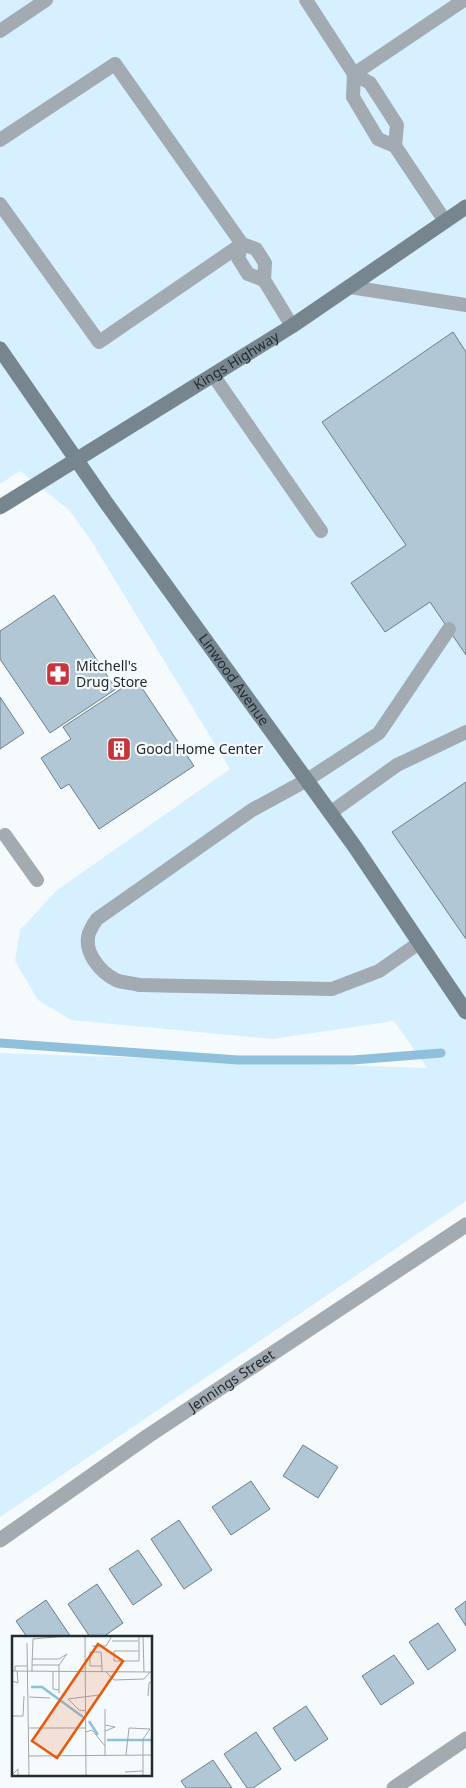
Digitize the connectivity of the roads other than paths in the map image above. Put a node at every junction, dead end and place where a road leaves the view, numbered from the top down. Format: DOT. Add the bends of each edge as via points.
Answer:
graph roads {
  1 [pos="46,0"];
  2 [pos="306,0"];
  3 [pos="464,0"];
  4 [pos="0,31"];
  5 [pos="354,74"];
  6 [pos="0,140"];
  7 [pos="395,146"];
  8 [pos="0,204"];
  9 [pos="466,206"];
  10 [pos="445,221"];
  11 [pos="242,244"];
  12 [pos="264,280"];
  13 [pos="350,287"];
  14 [pos="466,305"];
  15 [pos="292,326"];
  16 [pos="0,349"];
  17 [pos="213,375"];
  18 [pos="76,460"];
  19 [pos="0,507"];
  20 [pos="321,531"];
  21 [pos="449,630"];
  22 [pos="466,732"];
  23 [pos="307,780"];
  24 [pos="330,813"];
  25 [pos="5,835"];
  26 [pos="37,880"];
  27 [pos="419,943"];
  28 [pos="466,1012"];
  29 [pos="466,1225"];
  30 [pos="0,1540"];
  31 [pos="466,1739"];
  32 [pos="394,1788"];
  1 -- 4 [label="lane"];
  2 -- 5 [label="lane"];
  3 -- 5 [label="lane"];
  5 -- 7 [label="lane" via="370,83 397,125"];
  5 -- 7 [label="lane" via="352,97 378,139"];
  6 -- 11 [label="lane" via="115,64"];
  7 -- 10 [label="lane"];
  8 -- 11 [label="lane" via="99,342"];
  9 -- 10 [label="main road, Kings Highway"];
  10 -- 13 [label="main road, Kings Highway"];
  11 -- 12 [label="lane" via="256,249 265,263"];
  11 -- 12 [label="lane" via="238,258 248,274"];
  12 -- 15 [label="lane"];
  13 -- 14 [label="lane"];
  13 -- 15 [label="main road, Kings Highway"];
  15 -- 17 [label="main road, Kings Highway"];
  16 -- 18 [label="main road, Linwood Avenue"];
  17 -- 18 [label="main road, Kings Highway"];
  17 -- 20 [label="lane"];
  18 -- 19 [label="main road, Kings Highway"];
  18 -- 23 [label="main road, Linwood Avenue"];
  21 -- 23 [label="lane" via="379,733"];
  22 -- 24 [label="lane" via="397,765"];
  23 -- 24 [label="main road, Linwood Avenue"];
  23 -- 27 [label="lane" via="252,810 97,919 89,933 88,947 94,961 118,981 139,985 332,989 379,971"];
  24 -- 27 [label="main road, Linwood Avenue"];
  25 -- 26 [label="lane"];
  27 -- 28 [label="main road, Linwood Avenue"];
  29 -- 30 [label="street, Jennings Street" via="148,1436"];
  31 -- 32 [label="street"];
}
